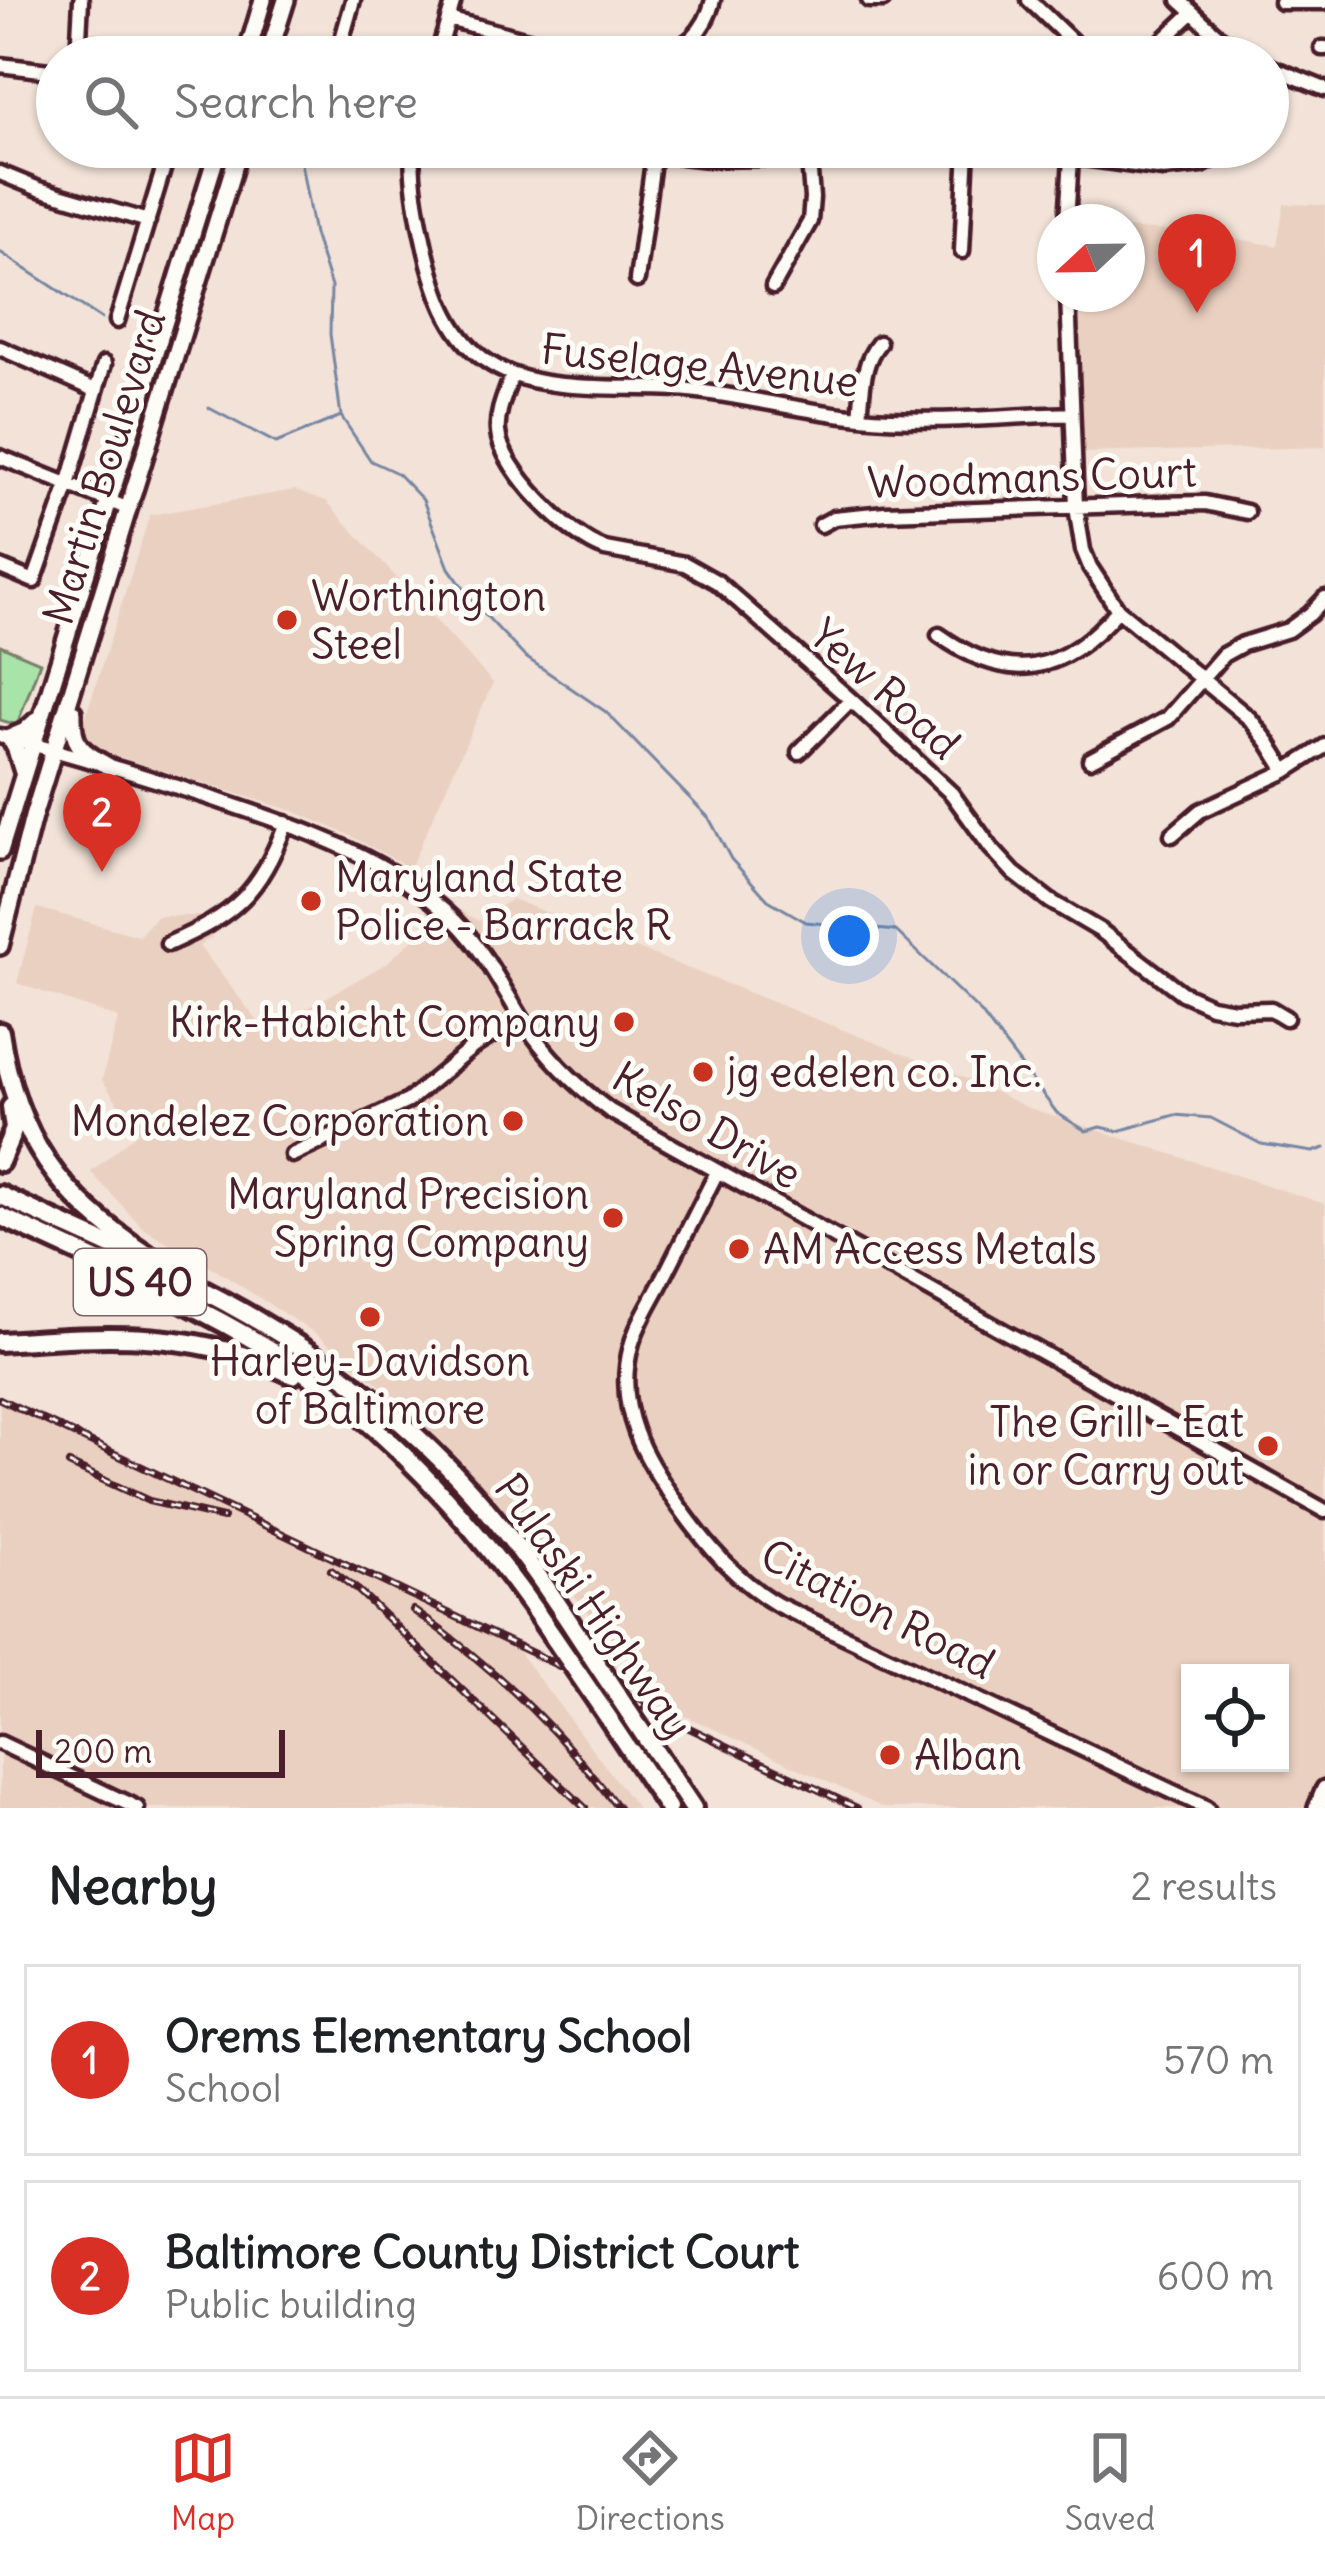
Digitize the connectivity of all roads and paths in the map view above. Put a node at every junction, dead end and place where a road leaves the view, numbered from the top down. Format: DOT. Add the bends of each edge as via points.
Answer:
graph roads {
  1 [pos="81,0"];
  2 [pos="263,0"];
  3 [pos="286,0"];
  4 [pos="353,0"];
  5 [pos="454,0"];
  6 [pos="713,0"];
  7 [pos="869,0"];
  8 [pos="883,0"];
  9 [pos="1029,0"];
  10 [pos="1180,0"];
  11 [pos="1281,2"];
  12 [pos="1325,2"];
  13 [pos="1192,13"];
  14 [pos="448,20"];
  15 [pos="79,36"];
  16 [pos="253,36"];
  17 [pos="275,36"];
  18 [pos="343,36"];
  19 [pos="443,36"];
  20 [pos="511,36"];
  21 [pos="694,36"];
  22 [pos="1067,36"];
  23 [pos="1168,36"];
  24 [pos="1218,36"];
  25 [pos="0,65"];
  26 [pos="36,69"];
  27 [pos="1289,75"];
  28 [pos="1325,89"];
  29 [pos="164,168"];
  30 [pos="212,168"];
  31 [pos="234,168"];
  32 [pos="412,168"];
  33 [pos="652,168"];
  34 [pos="810,168"];
  35 [pos="966,168"];
  36 [pos="1070,168"];
  37 [pos="0,173"];
  38 [pos="1067,204"];
  39 [pos="148,221"];
  40 [pos="962,251"];
  41 [pos="637,280"];
  42 [pos="773,287"];
  43 [pos="1069,312"];
  44 [pos="117,321"];
  45 [pos="879,343"];
  46 [pos="0,348"];
  47 [pos="104,364"];
  48 [pos="512,375"];
  49 [pos="95,390"];
  50 [pos="1072,413"];
  51 [pos="860,417"];
  52 [pos="0,458"];
  53 [pos="68,485"];
  54 [pos="107,501"];
  55 [pos="1076,507"];
  56 [pos="129,509"];
  57 [pos="1247,512"];
  58 [pos="821,525"];
  59 [pos="0,567"];
  60 [pos="1325,598"];
  61 [pos="1118,610"];
  62 [pos="940,635"];
  63 [pos="1203,679"];
  64 [pos="73,691"];
  65 [pos="851,700"];
  66 [pos="44,709"];
  67 [pos="3,740"];
  68 [pos="33,746"];
  69 [pos="1325,746"];
  70 [pos="54,752"];
  71 [pos="799,752"];
  72 [pos="1090,760"];
  73 [pos="111,768"];
  74 [pos="1286,772"];
  75 [pos="24,775"];
  76 [pos="286,823"];
  77 [pos="1172,835"];
  78 [pos="0,851"];
  79 [pos="168,944"];
  80 [pos="0,946"];
  81 [pos="520,1016"];
  82 [pos="1286,1018"];
  83 [pos="0,1032"];
  84 [pos="0,1066"];
  85 [pos="292,1155"];
  86 [pos="0,1162"];
  87 [pos="717,1172"];
  88 [pos="0,1195"];
  89 [pos="0,1216"];
  90 [pos="200,1290"];
  91 [pos="0,1342"];
  92 [pos="355,1385"];
  93 [pos="339,1398"];
  94 [pos="1325,1510"];
  95 [pos="0,1743"];
  96 [pos="1325,1789"];
  97 [pos="137,1808"];
  98 [pos="668,1808"];
  99 [pos="693,1808"];
  100 [pos="1208,1808"];
  101 [pos="1317,1808"];
  1 -- 15 [label="street"];
  2 -- 16 [label="main road"];
  3 -- 17 [label="main road"];
  4 -- 18 [label="street"];
  5 -- 14 [label="street"];
  6 -- 21 [label="street"];
  7 -- 8 [label="street"];
  9 -- 22 [label="street"];
  10 -- 13 [label="street"];
  11 -- 12 [label="street"];
  13 -- 23 [label="street"];
  13 -- 24 [label="street"];
  14 -- 19 [label="street"];
  14 -- 20 [label="street"];
  25 -- 26 [label="street"];
  27 -- 28 [label="street"];
  29 -- 39 [label="street"];
  30 -- 54 [label="main road, Martin Boulevard"];
  31 -- 56 [label="main road, Martin Boulevard"];
  32 -- 48 [label="street, Fuselage Avenue" via="442,303 474,352"];
  33 -- 41 [label="street"];
  34 -- 42 [label="street" via="810,221"];
  35 -- 40 [label="street"];
  36 -- 38 [label="street"];
  37 -- 39 [label="street"];
  39 -- 44 [label="street"];
  43 -- 50 [label="street"];
  45 -- 51 [label="street" via="867,364"];
  46 -- 49 [label="street"];
  47 -- 49 [label="street"];
  48 -- 51 [label="street, Fuselage Avenue" via="689,390"];
  48 -- 65 [label="street, Yew Road" via="498,422 503,453 561,520 594,546 697,568"];
  49 -- 53 [label="street"];
  50 -- 51 [label="street, Fuselage Avenue"];
  50 -- 55 [label="street"];
  52 -- 53 [label="street"];
  53 -- 54 [label="street"];
  53 -- 59 [label="street" via="34,581"];
  54 -- 56 [label="street"];
  54 -- 66 [label="main road, Martin Boulevard"];
  55 -- 57 [label="street, Woodmans Court" via="1205,503"];
  55 -- 58 [label="street, Woodmans Court" via="859,515"];
  55 -- 61 [label="street" via="1090,568"];
  56 -- 64 [label="main road, Martin Boulevard"];
  60 -- 63 [label="street" via="1288,630 1223,655"];
  61 -- 62 [label="street" via="1074,652 1030,666 995,664"];
  61 -- 63 [label="street"];
  63 -- 72 [label="street" via="1158,725"];
  63 -- 74 [label="street" via="1250,719"];
  64 -- 70 [label="main road, Martin Boulevard"];
  64 -- 73 [label="main road" via="76,742"];
  65 -- 71 [label="street"];
  65 -- 82 [label="street, Yew Road" via="952,794 1030,886 1195,1000"];
  66 -- 67 [label="main road" via="26,731"];
  66 -- 68 [label="main road, Martin Boulevard"];
  67 -- 68 [label="street, Kelso Drive"];
  67 -- 75 [label="main road"];
  68 -- 70 [label="street, Kelso Drive"];
  68 -- 75 [label="main road, Martin Boulevard"];
  69 -- 74 [label="street"];
  70 -- 73 [label="street, Kelso Drive"];
  70 -- 80 [label="main road, Martin Boulevard"];
  73 -- 76 [label="street, Kelso Drive"];
  74 -- 77 [label="street" via="1199,811"];
  75 -- 78 [label="main road, Martin Boulevard"];
  76 -- 79 [label="street" via="250,895"];
  76 -- 81 [label="street, Kelso Drive" via="374,862 444,911 484,954"];
  81 -- 85 [label="street" via="408,1102"];
  81 -- 87 [label="street, Kelso Drive" via="591,1097"];
  83 -- 90 [label="highway" via="16,1100 60,1182 96,1219"];
  84 -- 86 [label="highway" via="14,1123"];
  87 -- 94 [label="street, Kelso Drive"];
  87 -- 100 [label="street, Citation Road" via="632,1343 626,1390 640,1445 709,1546 778,1605"];
  88 -- 90 [label="highway, Pulaski Highway / US 40"];
  89 -- 93 [label="highway, Pulaski Highway / US 40" via="227,1325"];
  90 -- 92 [label="highway, Pulaski Highway / US 40"];
  91 -- 93 [label="highway" via="198,1342 253,1357"];
  92 -- 93 [label="highway"];
  92 -- 99 [label="highway, Pulaski Highway / US 40, bridge" via="478,1500"];
  93 -- 98 [label="highway, Pulaski Highway / US 40, bridge" via="398,1450 511,1575"];
  95 -- 97 [label="street"];
  96 -- 101 [label="main road"];
}
